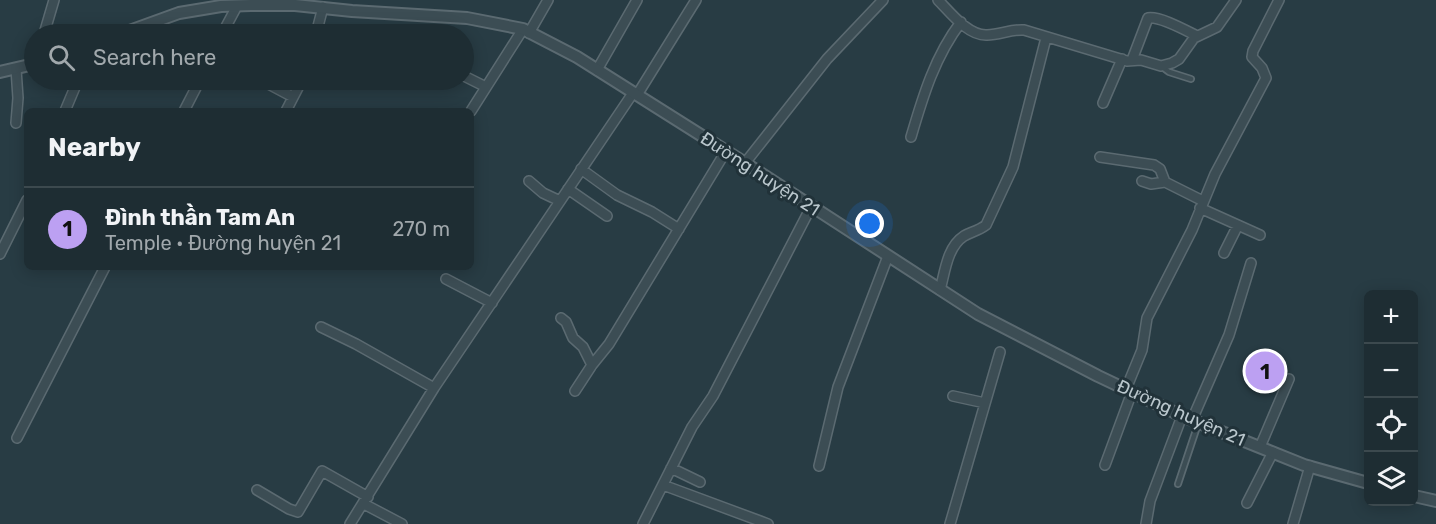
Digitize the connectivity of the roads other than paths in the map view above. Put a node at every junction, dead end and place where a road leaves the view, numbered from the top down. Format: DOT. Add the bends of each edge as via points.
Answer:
graph roads {
  1 [pos="54,0"];
  2 [pos="548,0"];
  3 [pos="637,0"];
  4 [pos="696,0"];
  5 [pos="883,0"];
  6 [pos="938,0"];
  7 [pos="1236,0"];
  8 [pos="1279,0"];
  9 [pos="264,2"];
  10 [pos="221,3"];
  11 [pos="237,6"];
  12 [pos="354,6"];
  13 [pos="323,7"];
  14 [pos="961,22"];
  15 [pos="47,24"];
  16 [pos="149,24"];
  17 [pos="227,24"];
  18 [pos="319,24"];
  19 [pos="526,31"];
  20 [pos="1197,36"];
  21 [pos="1046,38"];
  22 [pos="1122,59"];
  23 [pos="1132,60"];
  24 [pos="1161,66"];
  25 [pos="24,67"];
  26 [pos="16,69"];
  27 [pos="597,70"];
  28 [pos="0,72"];
  29 [pos="1191,80"];
  30 [pos="474,81"];
  31 [pos="486,87"];
  32 [pos="74,90"];
  33 [pos="195,90"];
  34 [pos="280,90"];
  35 [pos="297,90"];
  36 [pos="635,94"];
  37 [pos="294,97"];
  38 [pos="1103,103"];
  39 [pos="67,108"];
  40 [pos="186,108"];
  41 [pos="288,108"];
  42 [pos="473,108"];
  43 [pos="16,123"];
  44 [pos="911,137"];
  45 [pos="726,151"];
  46 [pos="1100,157"];
  47 [pos="745,163"];
  48 [pos="581,169"];
  49 [pos="529,181"];
  50 [pos="1142,181"];
  51 [pos="1165,182"];
  52 [pos="568,189"];
  53 [pos="560,201"];
  54 [pos="1202,204"];
  55 [pos="24,206"];
  56 [pos="811,207"];
  57 [pos="607,216"];
  58 [pos="1238,225"];
  59 [pos="679,229"];
  60 [pos="1260,235"];
  61 [pos="1224,253"];
  62 [pos="0,254"];
  63 [pos="888,256"];
  64 [pos="1251,263"];
  65 [pos="103,270"];
  66 [pos="446,279"];
  67 [pos="940,290"];
  68 [pos="492,303"];
  69 [pos="561,318"];
  70 [pos="321,327"];
  71 [pos="1000,352"];
  72 [pos="592,365"];
  73 [pos="1289,379"];
  74 [pos="434,388"];
  75 [pos="575,391"];
  76 [pos="1129,391"];
  77 [pos="953,396"];
  78 [pos="985,403"];
  79 [pos="1191,420"];
  80 [pos="17,438"];
  81 [pos="1260,447"];
  82 [pos="1273,452"];
  83 [pos="1106,465"];
  84 [pos="819,466"];
  85 [pos="1310,466"];
  86 [pos="671,468"];
  87 [pos="700,482"];
  88 [pos="1364,482"];
  89 [pos="1178,484"];
  90 [pos="663,485"];
  91 [pos="257,490"];
  92 [pos="1418,497"];
  93 [pos="366,500"];
  94 [pos="1436,501"];
  95 [pos="1246,504"];
  96 [pos="350,524"];
  97 [pos="402,524"];
  98 [pos="643,524"];
  99 [pos="768,524"];
  100 [pos="950,524"];
  101 [pos="1146,524"];
  102 [pos="1293,524"];
  1 -- 15 [label="street"];
  2 -- 19 [label="street"];
  3 -- 27 [label="street"];
  4 -- 36 [label="street"];
  5 -- 47 [label="street" via="827,58"];
  6 -- 14 [label="street"];
  7 -- 20 [label="street" via="1217,27"];
  8 -- 54 [label="street" via="1252,57 1266,78"];
  9 -- 11 [label="street, Đường huyện 21"];
  9 -- 13 [label="street, Đường huyện 21"];
  10 -- 11 [label="street, Đường huyện 21"];
  10 -- 16 [label="street, Đường huyện 21"];
  11 -- 17 [label="street"];
  12 -- 13 [label="street, Đường huyện 21"];
  12 -- 19 [label="street, Đường huyện 21" via="467,18"];
  13 -- 18 [label="street"];
  14 -- 21 [label="street" via="985,36 1024,30"];
  14 -- 44 [label="street" via="940,53"];
  19 -- 27 [label="street, Đường huyện 21"];
  19 -- 31 [label="street"];
  20 -- 23 [label="street" via="1148,18"];
  20 -- 24 [label="street" via="1179,59"];
  21 -- 22 [label="street"];
  21 -- 67 [label="street" via="1013,166 986,225 963,237 950,251"];
  22 -- 23 [label="street"];
  22 -- 38 [label="street"];
  23 -- 24 [label="street"];
  24 -- 29 [label="lane"];
  25 -- 26 [label="street"];
  26 -- 28 [label="street"];
  26 -- 43 [label="street"];
  27 -- 36 [label="street, Đường huyện 21"];
  30 -- 31 [label="street"];
  31 -- 42 [label="street"];
  32 -- 39 [label="street"];
  33 -- 40 [label="street"];
  34 -- 37 [label="street"];
  35 -- 37 [label="street"];
  36 -- 45 [label="street, Đường huyện 21"];
  36 -- 48 [label="street"];
  37 -- 41 [label="street"];
  45 -- 47 [label="street, Đường huyện 21"];
  45 -- 59 [label="street"];
  46 -- 51 [label="street" via="1154,165"];
  47 -- 56 [label="street, Đường huyện 21"];
  48 -- 52 [label="street"];
  48 -- 59 [label="street" via="617,195"];
  49 -- 53 [label="street"];
  50 -- 51 [label="street"];
  51 -- 54 [label="street"];
  52 -- 53 [label="street"];
  52 -- 57 [label="street"];
  53 -- 68 [label="street"];
  54 -- 58 [label="street"];
  54 -- 76 [label="street" via="1147,318"];
  55 -- 62 [label="street"];
  56 -- 63 [label="street, Đường huyện 21"];
  56 -- 86 [label="street"];
  58 -- 60 [label="street"];
  58 -- 61 [label="street"];
  59 -- 72 [label="street" via="609,344"];
  63 -- 67 [label="street, Đường huyện 21"];
  63 -- 84 [label="street" via="838,387"];
  64 -- 79 [label="street" via="1229,335"];
  65 -- 80 [label="street"];
  66 -- 68 [label="street"];
  67 -- 76 [label="street, Đường huyện 21" via="978,314"];
  68 -- 74 [label="street"];
  69 -- 72 [label="street"];
  70 -- 74 [label="street"];
  71 -- 78 [label="street"];
  72 -- 75 [label="street"];
  73 -- 81 [label="street"];
  74 -- 93 [label="street"];
  76 -- 79 [label="street, Đường huyện 21"];
  76 -- 83 [label="street"];
  77 -- 78 [label="street"];
  78 -- 100 [label="street"];
  79 -- 81 [label="street, Đường huyện 21"];
  79 -- 89 [label="lane"];
  79 -- 101 [label="street" via="1150,501"];
  81 -- 82 [label="street, Đường huyện 21"];
  82 -- 85 [label="street, Đường huyện 21"];
  82 -- 95 [label="street"];
  85 -- 88 [label="street, Đường huyện 21"];
  85 -- 102 [label="street"];
  86 -- 87 [label="street"];
  86 -- 90 [label="street"];
  90 -- 98 [label="street"];
  90 -- 99 [label="street"];
  91 -- 93 [label="street" via="298,512 322,471"];
  92 -- 94 [label="street"];
  93 -- 96 [label="street"];
  93 -- 97 [label="street"];
}
